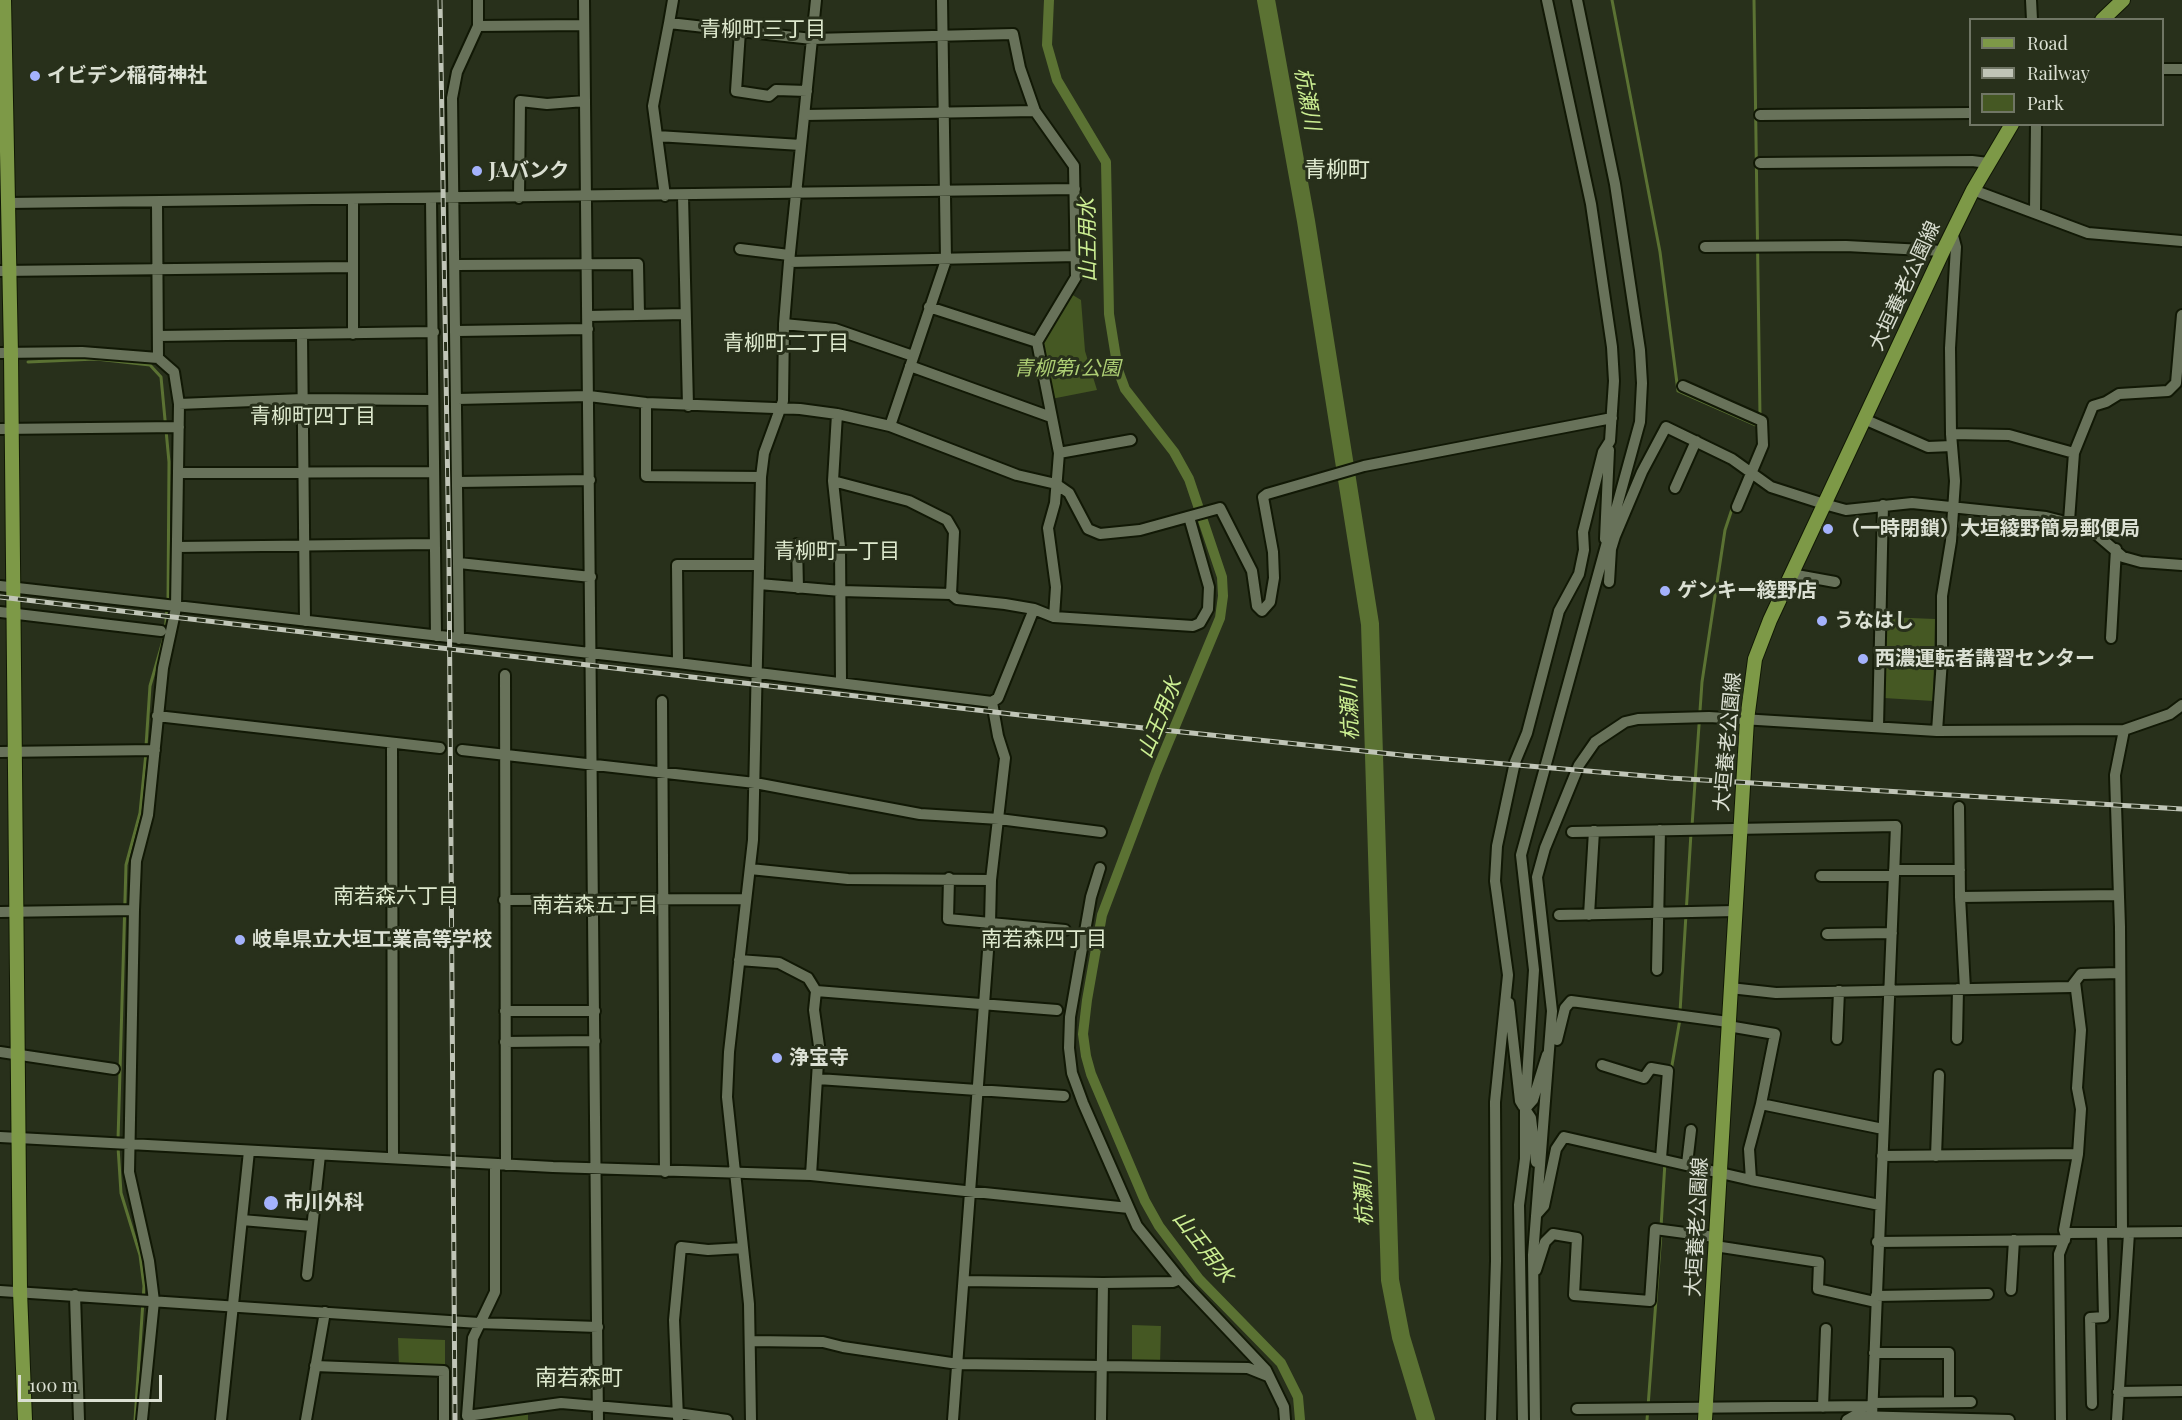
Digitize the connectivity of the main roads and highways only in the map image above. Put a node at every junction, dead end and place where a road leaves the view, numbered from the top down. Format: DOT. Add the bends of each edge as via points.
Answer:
graph roads {
  1 [pos="4,0"];
  2 [pos="2123,0"];
  3 [pos="2104,18"];
  4 [pos="2,47"];
  5 [pos="2011,126"];
  6 [pos="3,170"];
  7 [pos="5,271"];
  8 [pos="5,353"];
  9 [pos="6,428"];
  10 [pos="6,587"];
  11 [pos="7,613"];
  12 [pos="1705,1415"];
  13 [pos="26,1420"];
  1 -- 4 [label="main road"];
  2 -- 3 [label="main road"];
  4 -- 6 [label="main road"];
  5 -- 12 [label="main road, 大垣養老公園線" via="1952,232 1755,659 1747,720"];
  6 -- 7 [label="main road" via="8,203"];
  7 -- 8 [label="main road"];
  8 -- 9 [label="main road"];
  9 -- 10 [label="main road"];
  10 -- 11 [label="main road"];
  11 -- 13 [label="main road" via="15,752 20,1291"];
}
